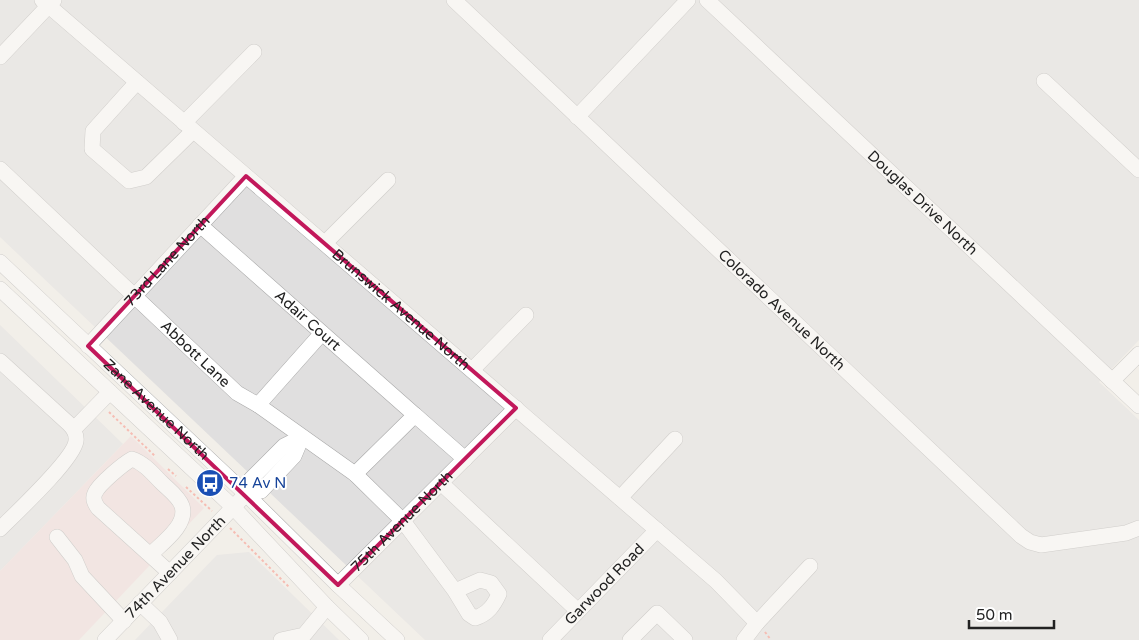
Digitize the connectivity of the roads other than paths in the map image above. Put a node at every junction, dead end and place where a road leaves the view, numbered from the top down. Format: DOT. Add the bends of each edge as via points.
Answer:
graph roads {
  1 [pos="454,0"];
  2 [pos="688,0"];
  3 [pos="707,0"];
  4 [pos="48,2"];
  5 [pos="254,52"];
  6 [pos="0,57"];
  7 [pos="1044,81"];
  8 [pos="137,82"];
  9 [pos="578,117"];
  10 [pos="188,127"];
  11 [pos="0,169"];
  12 [pos="1139,170"];
  13 [pos="246,176"];
  14 [pos="388,180"];
  15 [pos="200,226"];
  16 [pos="325,243"];
  17 [pos="0,262"];
  18 [pos="0,289"];
  19 [pos="135,296"];
  20 [pos="526,315"];
  21 [pos="322,333"];
  22 [pos="88,346"];
  23 [pos="1139,354"];
  24 [pos="0,361"];
  25 [pos="472,370"];
  26 [pos="1112,381"];
  27 [pos="110,392"];
  28 [pos="258,405"];
  29 [pos="1139,406"];
  30 [pos="516,408"];
  31 [pos="415,415"];
  32 [pos="74,429"];
  33 [pos="302,437"];
  34 [pos="675,439"];
  35 [pos="465,459"];
  36 [pos="355,474"];
  37 [pos="441,483"];
  38 [pos="246,494"];
  39 [pos="620,498"];
  40 [pos="234,507"];
  41 [pos="403,521"];
  42 [pos="1139,528"];
  43 [pos="0,529"];
  44 [pos="657,530"];
  45 [pos="57,537"];
  46 [pos="150,555"];
  47 [pos="810,566"];
  48 [pos="170,573"];
  49 [pos="338,585"];
  50 [pos="454,591"];
  51 [pos="140,604"];
  52 [pos="327,607"];
  53 [pos="578,611"];
  54 [pos="124,621"];
  55 [pos="757,623"];
  56 [pos="304,638"];
  57 [pos="555,638"];
  58 [pos="105,640"];
  59 [pos="170,640"];
  60 [pos="281,640"];
  61 [pos="361,640"];
  62 [pos="398,640"];
  63 [pos="630,640"];
  64 [pos="685,640"];
  65 [pos="744,640"];
  1 -- 9 [label="street, Colorado Avenue North"];
  2 -- 9 [label="street"];
  3 -- 26 [label="street, Douglas Drive North"];
  4 -- 6 [label="street"];
  4 -- 8 [label="street, Brunswick Avenue North"];
  5 -- 10 [label="street"];
  7 -- 12 [label="street"];
  8 -- 10 [label="street, Brunswick Avenue North"];
  8 -- 10 [label="street" via="93,131 92,149 112,168 128,181 146,177"];
  9 -- 42 [label="street, Colorado Avenue North" via="1021,536 1030,542 1046,545 1126,533"];
  10 -- 13 [label="street, Brunswick Avenue North"];
  11 -- 19 [label="street, Abbott Lane"];
  13 -- 15 [label="street, 73rd Lane North"];
  13 -- 16 [label="street, Brunswick Avenue North"];
  14 -- 16 [label="street"];
  15 -- 19 [label="street, 73rd Lane North"];
  15 -- 21 [label="street, Adair Court"];
  16 -- 25 [label="street, Brunswick Avenue North"];
  17 -- 22 [label="street, Zane Avenue North"];
  18 -- 27 [label="street, Zane Avenue North"];
  19 -- 22 [label="street, 73rd Lane North"];
  19 -- 28 [label="street, Abbott Lane" via="237,393"];
  20 -- 25 [label="street"];
  21 -- 28 [label="street"];
  21 -- 31 [label="street, Adair Court"];
  22 -- 38 [label="street, Zane Avenue North"];
  23 -- 26 [label="street"];
  24 -- 32 [label="street"];
  25 -- 30 [label="street, Brunswick Avenue North"];
  26 -- 29 [label="street, Douglas Drive North"];
  27 -- 32 [label="street"];
  27 -- 40 [label="street, Zane Avenue North"];
  28 -- 33 [label="street, Abbott Lane"];
  30 -- 35 [label="street, 75th Avenue North"];
  30 -- 39 [label="street, Brunswick Avenue North"];
  31 -- 35 [label="street, 75th Avenue North"];
  31 -- 36 [label="street"];
  32 -- 43 [label="street" via="76,442 66,461"];
  33 -- 36 [label="street, Abbott Lane"];
  33 -- 38 [label="street, 74th Avenue North" via="284,446 251,479"];
  34 -- 39 [label="street"];
  35 -- 37 [label="street, 75th Avenue North"];
  36 -- 41 [label="street, Abbott Lane"];
  37 -- 41 [label="street, 75th Avenue North"];
  37 -- 53 [label="street"];
  38 -- 40 [label="street, 74th Avenue North"];
  38 -- 49 [label="street, Zane Avenue North"];
  39 -- 44 [label="street, Brunswick Avenue North"];
  40 -- 48 [label="street, 74th Avenue North"];
  40 -- 52 [label="street, Zane Avenue North"];
  41 -- 49 [label="street, 75th Avenue North"];
  41 -- 50 [label="street, Abbott Lane"];
  44 -- 53 [label="street, Garwood Road"];
  44 -- 55 [label="street, Brunswick Avenue North" via="716,581"];
  45 -- 54 [label="street" via="75,560 82,576"];
  46 -- 46 [label="street" via="94,501 94,494 132,459 147,468 182,505 180,523"];
  46 -- 48 [label="street"];
  47 -- 55 [label="street"];
  48 -- 51 [label="street, 74th Avenue North"];
  49 -- 62 [label="street, Zane Avenue North"];
  51 -- 54 [label="street, 74th Avenue North"];
  51 -- 59 [label="street" via="160,622"];
  52 -- 56 [label="street"];
  52 -- 61 [label="street, Zane Avenue North"];
  53 -- 57 [label="street, Garwood Road"];
  54 -- 58 [label="street, 74th Avenue North"];
  55 -- 65 [label="street"];
  56 -- 60 [label="street"];
  63 -- 64 [label="street" via="657,613"];
}
